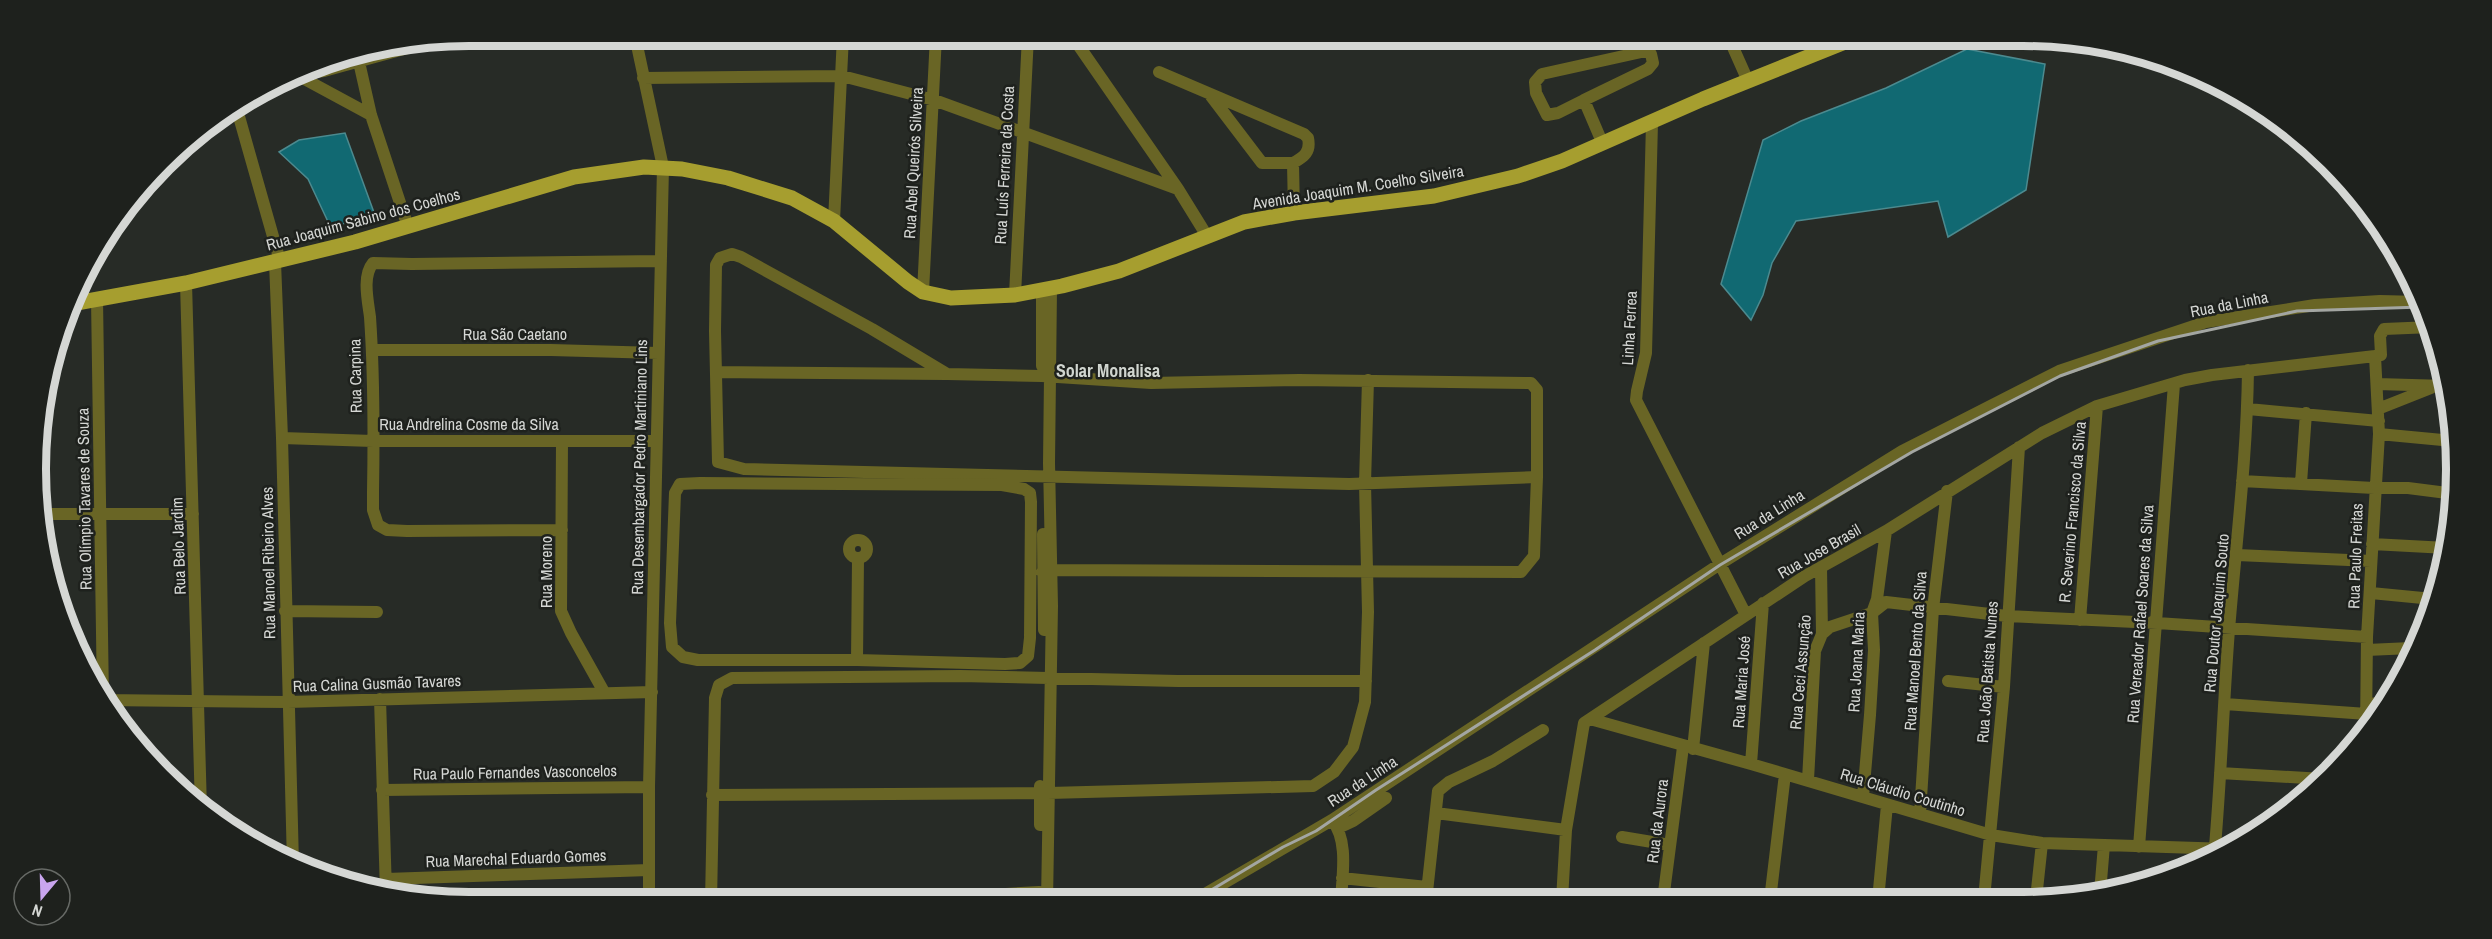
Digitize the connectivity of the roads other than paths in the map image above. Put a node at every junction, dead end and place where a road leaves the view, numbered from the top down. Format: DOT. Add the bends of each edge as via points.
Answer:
graph roads {
  1 [pos="637,46"];
  2 [pos="843,46"];
  3 [pos="936,46"];
  4 [pos="1027,46"];
  5 [pos="1079,46"];
  6 [pos="1732,46"];
  7 [pos="1835,46"];
  8 [pos="371,58"];
  9 [pos="359,62"];
  10 [pos="352,63"];
  11 [pos="1159,72"];
  12 [pos="842,76"];
  13 [pos="643,78"];
  14 [pos="305,80"];
  15 [pos="1748,81"];
  16 [pos="1210,95"];
  17 [pos="934,99"];
  18 [pos="1584,100"];
  19 [pos="238,115"];
  20 [pos="371,115"];
  21 [pos="1652,123"];
  22 [pos="1022,133"];
  23 [pos="1602,142"];
  24 [pos="1293,163"];
  25 [pos="663,167"];
  26 [pos="1179,189"];
  27 [pos="1294,213"];
  28 [pos="834,221"];
  29 [pos="408,227"];
  30 [pos="1208,236"];
  31 [pos="278,261"];
  32 [pos="661,261"];
  33 [pos="186,283"];
  34 [pos="1046,289"];
  35 [pos="923,292"];
  36 [pos="1015,295"];
  37 [pos="97,299"];
  38 [pos="82,302"];
  39 [pos="2410,302"];
  40 [pos="2420,327"];
  41 [pos="372,350"];
  42 [pos="658,353"];
  43 [pos="2375,356"];
  44 [pos="2248,370"];
  45 [pos="716,372"];
  46 [pos="947,374"];
  47 [pos="1046,377"];
  48 [pos="1368,380"];
  49 [pos="2174,384"];
  50 [pos="2377,384"];
  51 [pos="2437,386"];
  52 [pos="2437,387"];
  53 [pos="2097,406"];
  54 [pos="2247,409"];
  55 [pos="2306,413"];
  56 [pos="2379,415"];
  57 [pos="2379,435"];
  58 [pos="282,438"];
  59 [pos="2445,440"];
  60 [pos="373,441"];
  61 [pos="562,441"];
  62 [pos="656,441"];
  63 [pos="2019,447"];
  64 [pos="1046,476"];
  65 [pos="1537,477"];
  66 [pos="2242,481"];
  67 [pos="1365,483"];
  68 [pos="2301,483"];
  69 [pos="2374,489"];
  70 [pos="1947,491"];
  71 [pos="2445,493"];
  72 [pos="49,514"];
  73 [pos="102,514"];
  74 [pos="194,514"];
  75 [pos="562,530"];
  76 [pos="1886,531"];
  77 [pos="2372,544"];
  78 [pos="2438,548"];
  79 [pos="671,551"];
  80 [pos="654,553"];
  81 [pos="2237,555"];
  82 [pos="858,559"];
  83 [pos="2371,561"];
  84 [pos="1720,564"];
  85 [pos="1821,567"];
  86 [pos="1047,571"];
  87 [pos="1367,573"];
  88 [pos="2371,593"];
  89 [pos="2425,598"];
  90 [pos="1763,603"];
  91 [pos="1933,609"];
  92 [pos="285,611"];
  93 [pos="377,612"];
  94 [pos="1872,613"];
  95 [pos="1746,615"];
  96 [pos="2007,616"];
  97 [pos="2080,620"];
  98 [pos="2157,623"];
  99 [pos="2229,629"];
  100 [pos="1822,634"];
  101 [pos="1704,643"];
  102 [pos="2367,644"];
  103 [pos="2406,648"];
  104 [pos="857,660"];
  105 [pos="1046,678"];
  106 [pos="103,681"];
  107 [pos="1366,681"];
  108 [pos="1948,681"];
  109 [pos="2004,687"];
  110 [pos="604,692"];
  111 [pos="652,692"];
  112 [pos="380,699"];
  113 [pos="115,700"];
  114 [pos="198,701"];
  115 [pos="288,702"];
  116 [pos="2225,704"];
  117 [pos="2372,708"];
  118 [pos="2367,710"];
  119 [pos="2367,715"];
  120 [pos="1590,719"];
  121 [pos="1543,730"];
  122 [pos="1688,748"];
  123 [pos="1751,764"];
  124 [pos="2220,773"];
  125 [pos="1785,774"];
  126 [pos="2312,778"];
  127 [pos="1808,780"];
  128 [pos="649,787"];
  129 [pos="382,790"];
  130 [pos="1044,792"];
  131 [pos="712,795"];
  132 [pos="201,796"];
  133 [pos="1863,796"];
  134 [pos="1386,798"];
  135 [pos="1887,805"];
  136 [pos="1436,813"];
  137 [pos="1920,814"];
  138 [pos="1335,824"];
  139 [pos="1566,830"];
  140 [pos="1991,835"];
  141 [pos="1622,837"];
  142 [pos="2042,843"];
  143 [pos="1670,845"];
  144 [pos="2104,845"];
  145 [pos="2139,847"];
  146 [pos="2214,847"];
  147 [pos="2203,852"];
  148 [pos="293,854"];
  149 [pos="648,870"];
  150 [pos="1342,878"];
  151 [pos="386,879"];
  152 [pos="386,884"];
  153 [pos="2101,885"];
  154 [pos="1427,887"];
  155 [pos="649,892"];
  156 [pos="711,892"];
  157 [pos="1043,892"];
  158 [pos="1210,892"];
  159 [pos="1341,892"];
  160 [pos="1427,892"];
  161 [pos="1562,892"];
  162 [pos="1664,892"];
  163 [pos="1771,892"];
  164 [pos="1879,892"];
  165 [pos="1985,892"];
  166 [pos="2037,892"];
  1 -- 13 [label="street, Rua Desembargador Pedro Martiniano Lins"];
  2 -- 12 [label="street"];
  3 -- 17 [label="street, Rua Abel Queirós Silveira"];
  4 -- 22 [label="street, Rua Luís Ferreira da Costa"];
  5 -- 26 [label="street"];
  6 -- 15 [label="street"];
  7 -- 15 [label="main road, Avenida Joaquim M. Coelho Silveira"];
  8 -- 9 [label="street"];
  9 -- 10 [label="street"];
  9 -- 20 [label="street"];
  11 -- 16 [label="street"];
  12 -- 13 [label="street"];
  12 -- 17 [label="street"];
  12 -- 28 [label="street"];
  13 -- 25 [label="street, Rua Desembargador Pedro Martiniano Lins"];
  14 -- 20 [label="street"];
  15 -- 21 [label="main road, Avenida Joaquim M. Coelho Silveira"];
  16 -- 24 [label="street" via="1262,163"];
  16 -- 24 [label="street" via="1304,134 1309,144 1307,152"];
  17 -- 22 [label="street"];
  17 -- 35 [label="street, Rua Abel Queirós Silveira"];
  18 -- 18 [label="street" via="1648,69 1653,63 1651,54 1646,51 1542,74 1535,82 1547,115"];
  18 -- 23 [label="street"];
  19 -- 31 [label="street"];
  20 -- 29 [label="street"];
  21 -- 23 [label="main road, Avenida Joaquim M. Coelho Silveira"];
  21 -- 84 [label="street, Linha Ferrea" via="1646,353 1636,400"];
  22 -- 26 [label="street"];
  22 -- 36 [label="street, Rua Luís Ferreira da Costa"];
  23 -- 27 [label="main road, Avenida Joaquim M. Coelho Silveira" via="1518,176 1434,196"];
  24 -- 27 [label="street"];
  25 -- 28 [label="main road, Avenida Joaquim M. Coelho Silveira" via="755,185 792,198"];
  25 -- 29 [label="main road, Rua Joaquim Sabino dos Coelhos" via="574,177"];
  25 -- 32 [label="street, Rua Desembargador Pedro Martiniano Lins"];
  26 -- 30 [label="street"];
  27 -- 30 [label="main road, Avenida Joaquim M. Coelho Silveira" via="1244,222"];
  28 -- 35 [label="main road, Avenida Joaquim M. Coelho Silveira"];
  29 -- 31 [label="main road, Rua Joaquim Sabino dos Coelhos"];
  30 -- 34 [label="main road, Avenida Joaquim M. Coelho Silveira" via="1119,271"];
  31 -- 33 [label="main road, Rua Joaquim Sabino dos Coelhos"];
  31 -- 58 [label="street, Rua Manoel Ribeiro Alves"];
  32 -- 41 [label="street, Rua Carpina" via="376,262 369,270 367,284"];
  32 -- 42 [label="street, Rua Desembargador Pedro Martiniano Lins"];
  33 -- 37 [label="main road, Rua Joaquim Sabino dos Coelhos"];
  33 -- 74 [label="street, Rua Belo Jardim"];
  34 -- 36 [label="main road, Avenida Joaquim M. Coelho Silveira"];
  34 -- 47 [label="street"];
  35 -- 36 [label="main road, Avenida Joaquim M. Coelho Silveira" via="951,298"];
  37 -- 38 [label="main road, Rua Joaquim Sabino dos Coelhos"];
  37 -- 73 [label="street, Rua Olímpio Tavares de Souza"];
  39 -- 84 [label="street, Rua da Linha" via="2315,305 2206,322 2060,371 1902,452"];
  40 -- 43 [label="street" via="2384,329 2380,336 2381,355"];
  41 -- 42 [label="street, Rua São Caetano"];
  41 -- 60 [label="street, Rua Carpina"];
  42 -- 62 [label="street, Rua Desembargador Pedro Martiniano Lins"];
  43 -- 44 [label="street, Rua Jose Brasil"];
  43 -- 50 [label="street, Rua Paulo Freitas"];
  44 -- 49 [label="street, Rua Jose Brasil"];
  44 -- 54 [label="street, Rua Doutor Joaquim Souto"];
  45 -- 46 [label="street"];
  45 -- 46 [label="street" via="716,265 720,258 732,254"];
  45 -- 64 [label="street" via="718,462 744,469"];
  46 -- 47 [label="street"];
  47 -- 48 [label="street" via="1151,383"];
  47 -- 64 [label="street"];
  48 -- 65 [label="street" via="1531,383 1537,390"];
  48 -- 67 [label="street"];
  49 -- 53 [label="street, Rua Jose Brasil"];
  49 -- 98 [label="street, Rua Vereador Rafael Soares da Silva"];
  50 -- 51 [label="street"];
  50 -- 56 [label="street, Rua Paulo Freitas"];
  52 -- 56 [label="street"];
  53 -- 63 [label="street, Rua Jose Brasil"];
  53 -- 97 [label="street, R. Severino Francisco da Silva"];
  54 -- 55 [label="street"];
  54 -- 66 [label="street, Rua Doutor Joaquim Souto"];
  55 -- 56 [label="street"];
  55 -- 68 [label="street"];
  56 -- 57 [label="street, Rua Paulo Freitas"];
  57 -- 59 [label="street"];
  57 -- 69 [label="street, Rua Paulo Freitas"];
  58 -- 60 [label="street, Rua Andrelina Cosme da Silva"];
  58 -- 92 [label="street, Rua Manoel Ribeiro Alves"];
  60 -- 61 [label="street, Rua Andrelina Cosme da Silva"];
  60 -- 75 [label="street, Rua Carpina" via="374,510 380,527 407,531"];
  61 -- 62 [label="street, Rua Andrelina Cosme da Silva"];
  61 -- 75 [label="street, Rua Moreno"];
  62 -- 80 [label="street, Rua Desembargador Pedro Martiniano Lins"];
  63 -- 70 [label="street, Rua Jose Brasil"];
  63 -- 96 [label="street, Rua João Batista Nunes"];
  64 -- 67 [label="street"];
  64 -- 86 [label="street"];
  65 -- 67 [label="street"];
  65 -- 87 [label="street" via="1534,556 1521,572"];
  66 -- 68 [label="street"];
  66 -- 81 [label="street, Rua Doutor Joaquim Souto"];
  67 -- 87 [label="street"];
  68 -- 69 [label="street"];
  69 -- 71 [label="street"];
  69 -- 77 [label="street, Rua Paulo Freitas"];
  70 -- 76 [label="street, Rua Jose Brasil"];
  70 -- 91 [label="street, Rua Manoel Bento da Silva"];
  72 -- 73 [label="street"];
  73 -- 74 [label="street"];
  73 -- 106 [label="street, Rua Olímpio Tavares de Souza"];
  74 -- 114 [label="street, Rua Belo Jardim"];
  75 -- 110 [label="street, Rua Moreno" via="562,615"];
  76 -- 85 [label="street, Rua Jose Brasil"];
  76 -- 94 [label="street, Rua Joana Maria"];
  77 -- 78 [label="street"];
  77 -- 83 [label="street, Rua Paulo Freitas"];
  79 -- 80 [label="street"];
  79 -- 104 [label="street" via="671,641 680,655 698,660"];
  79 -- 104 [label="street" via="675,493 680,484 990,485 1029,491 1030,638 1029,654 1024,660 1005,664"];
  80 -- 111 [label="street, Rua Desembargador Pedro Martiniano Lins"];
  81 -- 83 [label="street"];
  81 -- 99 [label="street, Rua Doutor Joaquim Souto"];
  82 -- 104 [label="street"];
  83 -- 88 [label="street, Rua Paulo Freitas"];
  84 -- 95 [label="street, Linha Ferrea"];
  84 -- 138 [label="street, Rua da Linha"];
  85 -- 90 [label="street, Rua Jose Brasil"];
  85 -- 100 [label="street, Rua Ceci Assunção"];
  86 -- 87 [label="street"];
  86 -- 105 [label="street"];
  87 -- 107 [label="street"];
  88 -- 89 [label="street"];
  88 -- 102 [label="street, Rua Paulo Freitas"];
  90 -- 95 [label="street, Rua Jose Brasil"];
  90 -- 123 [label="street, Rua Maria José"];
  91 -- 94 [label="street" via="1886,602"];
  91 -- 96 [label="street"];
  91 -- 137 [label="street, Rua Manoel Bento da Silva"];
  92 -- 93 [label="street"];
  92 -- 115 [label="street, Rua Manoel Ribeiro Alves"];
  94 -- 100 [label="street" via="1830,627"];
  94 -- 133 [label="street, Rua Joana Maria" via="1871,704"];
  95 -- 101 [label="street, Rua Jose Brasil"];
  96 -- 97 [label="street"];
  96 -- 109 [label="street, Rua João Batista Nunes"];
  97 -- 98 [label="street"];
  98 -- 99 [label="street"];
  98 -- 145 [label="street, Rua Vereador Rafael Soares da Silva"];
  99 -- 102 [label="street"];
  99 -- 116 [label="street, Rua Doutor Joaquim Souto"];
  100 -- 127 [label="street, Rua Ceci Assunção" via="1815,651"];
  101 -- 120 [label="street, Rua Jose Brasil"];
  101 -- 122 [label="street, Rua da Aurora"];
  102 -- 103 [label="street"];
  102 -- 118 [label="street, Rua Paulo Freitas"];
  105 -- 107 [label="street"];
  105 -- 130 [label="street"];
  105 -- 131 [label="street" via="732,678 719,685 715,698"];
  107 -- 130 [label="street" via="1365,702 1353,747 1334,772 1314,786"];
  108 -- 109 [label="street"];
  109 -- 140 [label="street, Rua João Batista Nunes"];
  110 -- 111 [label="street, Rua Calina Gusmão Tavares"];
  110 -- 112 [label="street, Rua Calina Gusmão Tavares"];
  111 -- 128 [label="street, Rua Desembargador Pedro Martiniano Lins"];
  112 -- 115 [label="street, Rua Calina Gusmão Tavares"];
  112 -- 129 [label="street"];
  113 -- 114 [label="street, Rua Calina Gusmão Tavares"];
  114 -- 115 [label="street, Rua Calina Gusmão Tavares"];
  114 -- 132 [label="street, Rua Belo Jardim"];
  115 -- 148 [label="street, Rua Manoel Ribeiro Alves"];
  116 -- 118 [label="street"];
  116 -- 124 [label="street, Rua Doutor Joaquim Souto"];
  117 -- 118 [label="street"];
  118 -- 119 [label="street, Rua Paulo Freitas"];
  120 -- 122 [label="street, Rua Cláudio Coutinho"];
  120 -- 139 [label="street" via="1582,726"];
  121 -- 136 [label="street" via="1442,786"];
  122 -- 123 [label="street, Rua Cláudio Coutinho"];
  122 -- 143 [label="street, Rua da Aurora"];
  123 -- 125 [label="street, Rua Cláudio Coutinho"];
  124 -- 126 [label="street"];
  124 -- 146 [label="street, Rua Doutor Joaquim Souto"];
  125 -- 127 [label="street, Rua Cláudio Coutinho"];
  125 -- 163 [label="street"];
  127 -- 133 [label="street, Rua Cláudio Coutinho"];
  128 -- 129 [label="street, Rua Paulo Fernandes Vasconcelos"];
  128 -- 149 [label="street, Rua Desembargador Pedro Martiniano Lins"];
  129 -- 151 [label="street"];
  130 -- 131 [label="street"];
  130 -- 157 [label="street"];
  131 -- 156 [label="street"];
  133 -- 135 [label="street, Rua Cláudio Coutinho"];
  134 -- 138 [label="street" via="1362,816"];
  135 -- 137 [label="street, Rua Cláudio Coutinho"];
  135 -- 164 [label="street"];
  136 -- 139 [label="street"];
  136 -- 154 [label="street"];
  137 -- 140 [label="street, Rua Cláudio Coutinho"];
  138 -- 150 [label="street" via="1342,849"];
  138 -- 158 [label="street, Rua da Linha"];
  139 -- 161 [label="street"];
  140 -- 142 [label="street, Rua Cláudio Coutinho"];
  140 -- 165 [label="street, Rua João Batista Nunes"];
  141 -- 143 [label="street"];
  142 -- 144 [label="street, Rua Cláudio Coutinho"];
  142 -- 166 [label="street"];
  143 -- 162 [label="street, Rua da Aurora"];
  144 -- 145 [label="street, Rua Cláudio Coutinho"];
  144 -- 153 [label="street"];
  145 -- 147 [label="street, Rua Cláudio Coutinho"];
  149 -- 151 [label="street, Rua Marechal Eduardo Gomes"];
  149 -- 155 [label="street, Rua Desembargador Pedro Martiniano Lins"];
  150 -- 154 [label="street"];
  150 -- 159 [label="street"];
  151 -- 152 [label="street"];
  154 -- 160 [label="street"];
}
